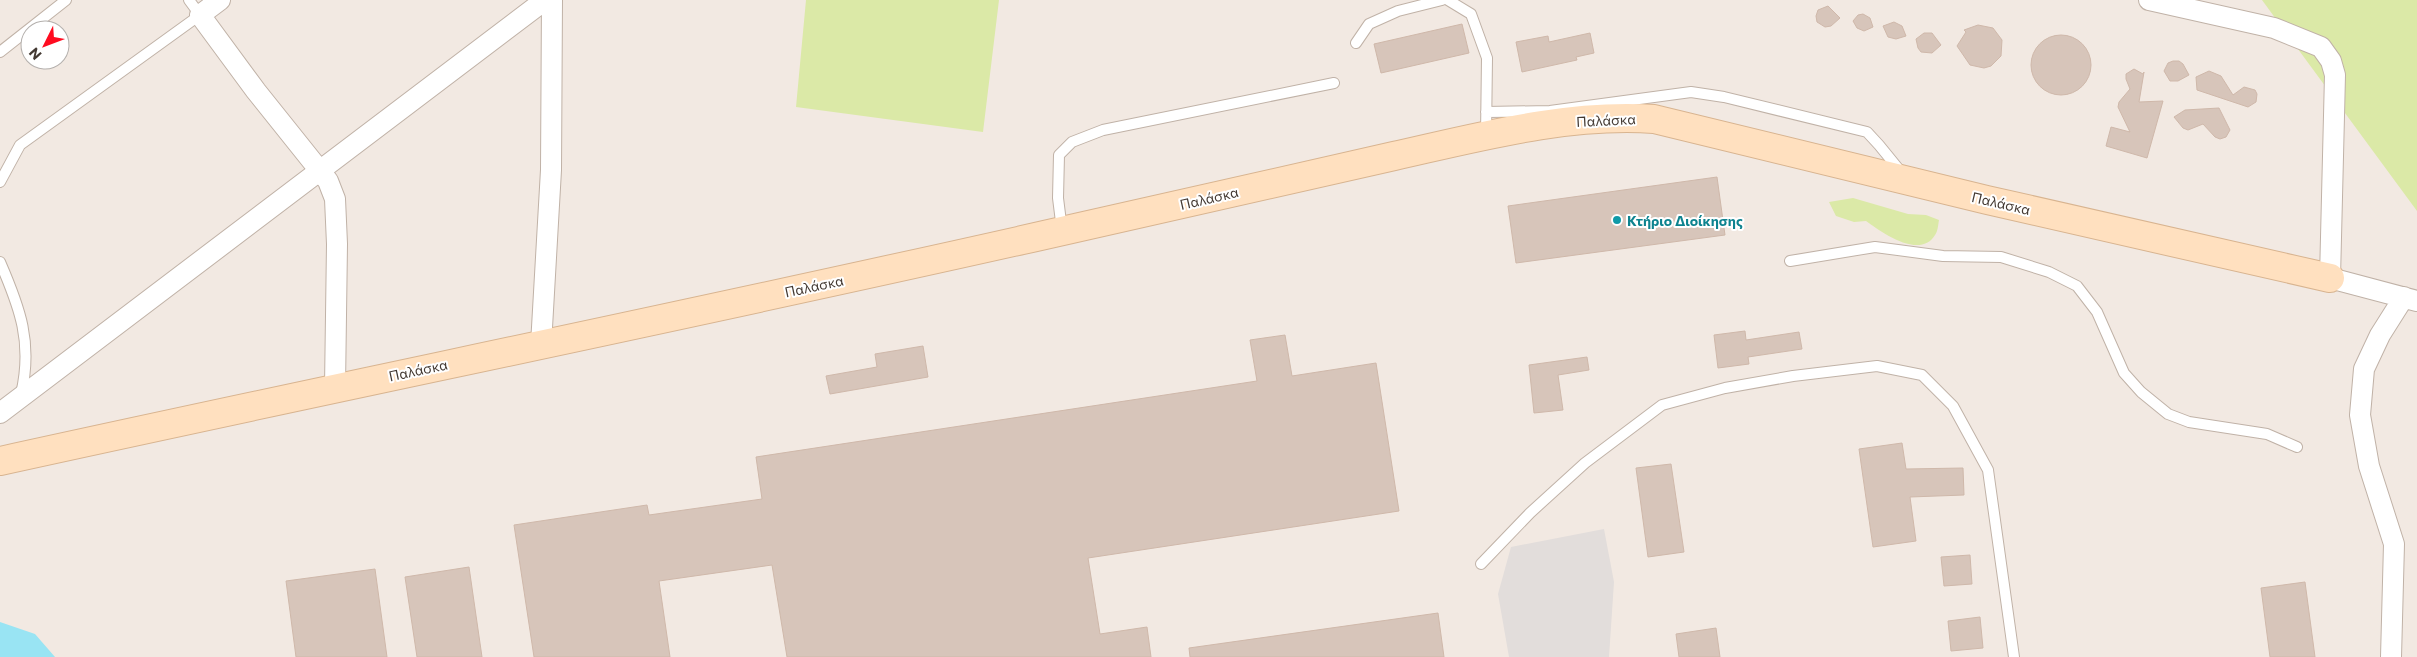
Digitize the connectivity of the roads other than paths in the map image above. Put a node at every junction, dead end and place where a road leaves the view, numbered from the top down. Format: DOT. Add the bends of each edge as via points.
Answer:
graph roads {
  1 [pos="66,0"];
  2 [pos="220,0"];
  3 [pos="545,0"];
  4 [pos="552,0"];
  5 [pos="1442,0"];
  6 [pos="1448,0"];
  7 [pos="2149,0"];
  8 [pos="195,7"];
  9 [pos="1356,43"];
  10 [pos="0,52"];
  11 [pos="1334,83"];
  12 [pos="1486,124"];
  13 [pos="318,170"];
  14 [pos="1907,180"];
  15 [pos="0,182"];
  16 [pos="1062,232"];
  17 [pos="1790,261"];
  18 [pos="0,262"];
  19 [pos="2330,278"];
  20 [pos="2411,299"];
  21 [pos="541,345"];
  22 [pos="335,387"];
  23 [pos="21,397"];
  24 [pos="0,413"];
  25 [pos="2297,447"];
  26 [pos="0,461"];
  27 [pos="1482,564"];
  28 [pos="2014,657"];
  29 [pos="2391,657"];
  1 -- 10 [label="lane"];
  2 -- 8 [label="street"];
  3 -- 13 [label="street"];
  4 -- 21 [label="street" via="551,170"];
  5 -- 9 [label="lane" via="1398,11 1369,24"];
  6 -- 12 [label="lane" via="1471,14 1487,58"];
  7 -- 19 [label="street" via="2274,28 2321,47 2335,75"];
  8 -- 13 [label="street"];
  8 -- 15 [label="lane" via="20,145"];
  11 -- 16 [label="lane" via="1103,130 1072,142 1059,155 1058,198"];
  12 -- 14 [label="street, Παλάσκα" via="1622,117 1654,119"];
  12 -- 14 [label="lane" via="1550,111 1691,92 1867,132"];
  12 -- 16 [label="street, Παλάσκα"];
  13 -- 22 [label="street" via="328,181 335,198 338,244"];
  13 -- 23 [label="street"];
  14 -- 19 [label="street, Παλάσκα"];
  16 -- 21 [label="street, Παλάσκα"];
  17 -- 25 [label="lane" via="1875,247 1943,256 2001,257 2049,272 2078,286 2097,312 2124,373 2168,414 2190,422 2267,434"];
  18 -- 23 [label="lane" via="18,304 27,345"];
  19 -- 20 [label="street, Παλάσκα"];
  20 -- 29 [label="street" via="2380,335 2364,370 2360,415 2369,466 2394,544"];
  21 -- 22 [label="street, Παλάσκα"];
  22 -- 26 [label="street, Παλάσκα"];
  23 -- 24 [label="street"];
  27 -- 28 [label="lane" via="1530,513 1585,463 1662,405 1724,388 1877,366 1922,375 1953,406 1988,470"];
}
